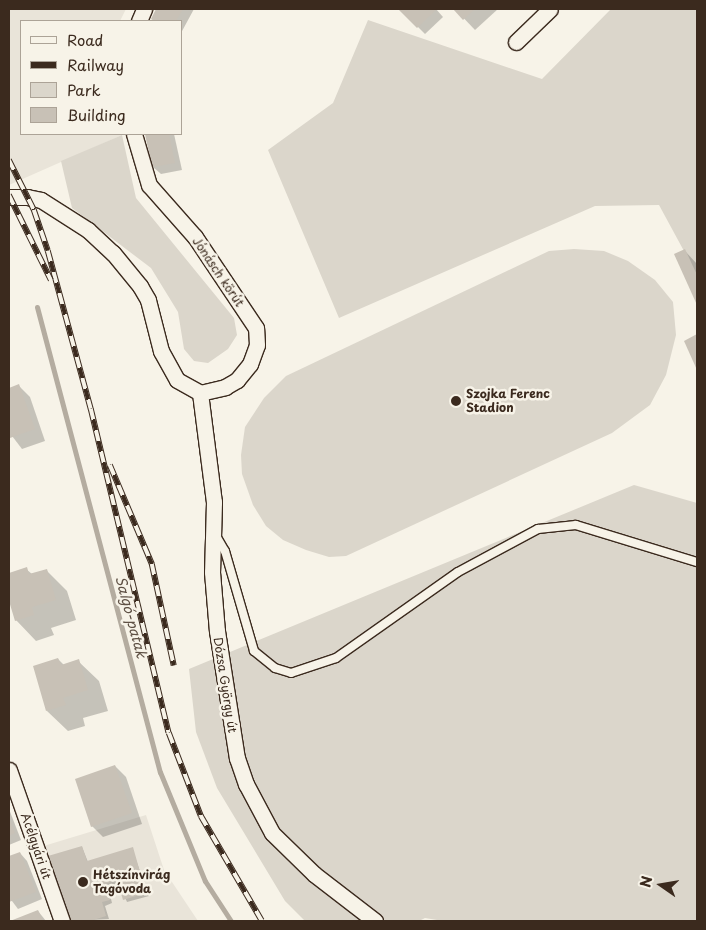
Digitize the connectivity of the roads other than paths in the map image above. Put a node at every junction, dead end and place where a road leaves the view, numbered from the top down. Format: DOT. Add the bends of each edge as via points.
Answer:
graph roads {
  1 [pos="550,9"];
  2 [pos="516,42"];
  3 [pos="134,135"];
  4 [pos="9,198"];
  5 [pos="200,393"];
  6 [pos="214,532"];
  7 [pos="697,562"];
  8 [pos="9,770"];
  9 [pos="62,921"];
  10 [pos="375,921"];
  1 -- 2 [label="street"];
  3 -- 5 [label="street, Jónásch körút" via="149,185 195,237 256,328 255,355 245,372 225,387"];
  4 -- 5 [label="street" via="27,196 48,203 88,230 113,253 144,293 161,352 172,374 182,385"];
  5 -- 6 [label="street, Dózsa György út" via="210,464"];
  6 -- 7 [label="lane" via="225,551 254,651 275,668 291,673 336,658 458,572 538,530 576,525"];
  6 -- 10 [label="street, Dózsa György út" via="212,572 217,631 230,721 246,784 272,833 294,856"];
  8 -- 9 [label="street, Acélgyári út"];
}
